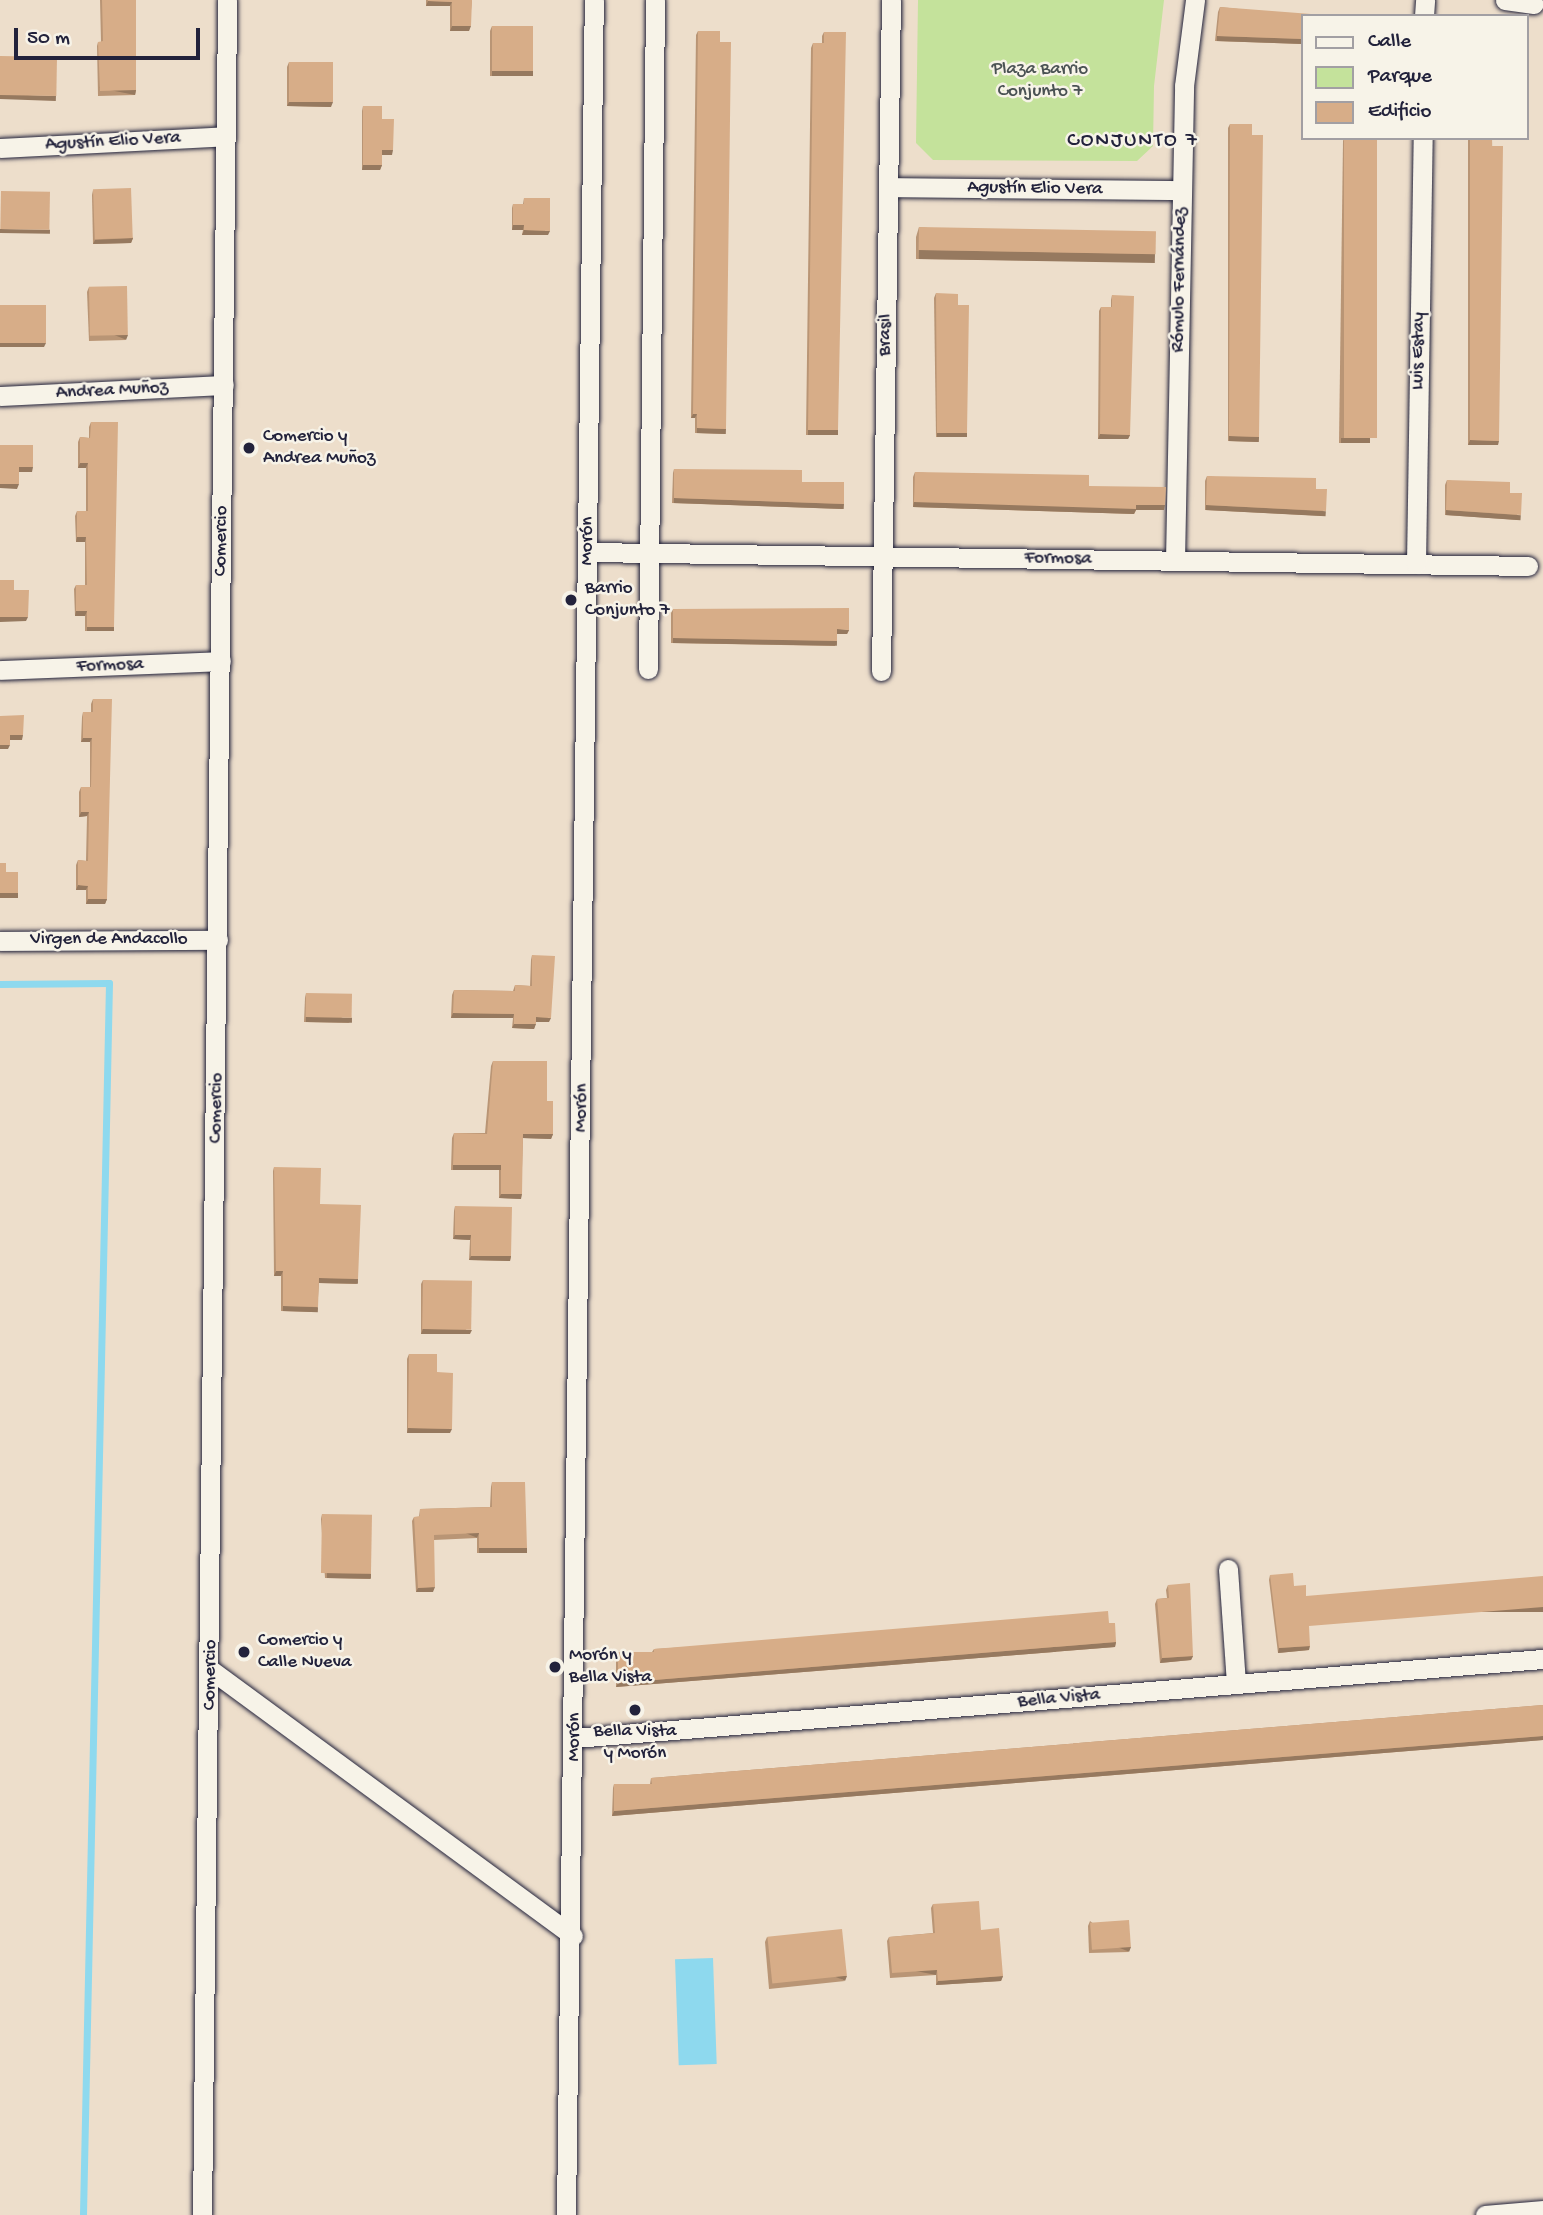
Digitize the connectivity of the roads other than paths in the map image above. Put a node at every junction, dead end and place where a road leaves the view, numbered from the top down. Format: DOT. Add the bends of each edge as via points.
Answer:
graph roads {
  1 [pos="227,0"];
  2 [pos="594,0"];
  3 [pos="655,0"];
  4 [pos="891,0"];
  5 [pos="1195,0"];
  6 [pos="1505,0"];
  7 [pos="1534,4"];
  8 [pos="226,136"];
  9 [pos="1423,140"];
  10 [pos="0,148"];
  11 [pos="888,187"];
  12 [pos="1182,190"];
  13 [pos="223,385"];
  14 [pos="0,397"];
  15 [pos="588,552"];
  16 [pos="649,553"];
  17 [pos="883,556"];
  18 [pos="1175,561"];
  19 [pos="1416,564"];
  20 [pos="1528,566"];
  21 [pos="221,661"];
  22 [pos="648,669"];
  23 [pos="0,670"];
  24 [pos="881,671"];
  25 [pos="218,940"];
  26 [pos="0,941"];
  27 [pos="1228,1569"];
  28 [pos="1543,1659"];
  29 [pos="211,1670"];
  30 [pos="1236,1684"];
  31 [pos="575,1738"];
  32 [pos="573,1936"];
  33 [pos="1543,2210"];
  34 [pos="202,2215"];
  35 [pos="566,2215"];
  36 [pos="1485,2215"];
  1 -- 8 [label="street, Comercio"];
  2 -- 15 [label="street, Morón"];
  3 -- 16 [label="street"];
  4 -- 11 [label="street, Brasil"];
  5 -- 12 [label="street, Rómulo Fernández" via="1184,86"];
  6 -- 7 [label="street"];
  8 -- 10 [label="street, Agustín Elio Vera"];
  8 -- 13 [label="street, Comercio"];
  9 -- 19 [label="street, Luis Estay"];
  11 -- 12 [label="street, Agustín Elio Vera"];
  11 -- 17 [label="street, Brasil"];
  12 -- 18 [label="street, Rómulo Fernández"];
  13 -- 14 [label="street, Andrea Muñoz"];
  13 -- 21 [label="street, Comercio"];
  15 -- 16 [label="street, Formosa"];
  15 -- 31 [label="street, Morón"];
  16 -- 17 [label="street, Formosa"];
  16 -- 22 [label="street"];
  17 -- 18 [label="street, Formosa"];
  17 -- 24 [label="street, Brasil"];
  18 -- 19 [label="street, Formosa"];
  19 -- 20 [label="street, Formosa"];
  21 -- 23 [label="street, Formosa"];
  21 -- 25 [label="street, Comercio"];
  25 -- 26 [label="street, Virgen de Andacollo"];
  25 -- 29 [label="street, Comercio"];
  27 -- 30 [label="street"];
  28 -- 30 [label="street, Bella Vista"];
  29 -- 32 [label="street"];
  29 -- 34 [label="street, Comercio"];
  30 -- 31 [label="street, Bella Vista"];
  31 -- 32 [label="street, Morón"];
  32 -- 35 [label="street, Morón"];
  33 -- 36 [label="street"];
}
